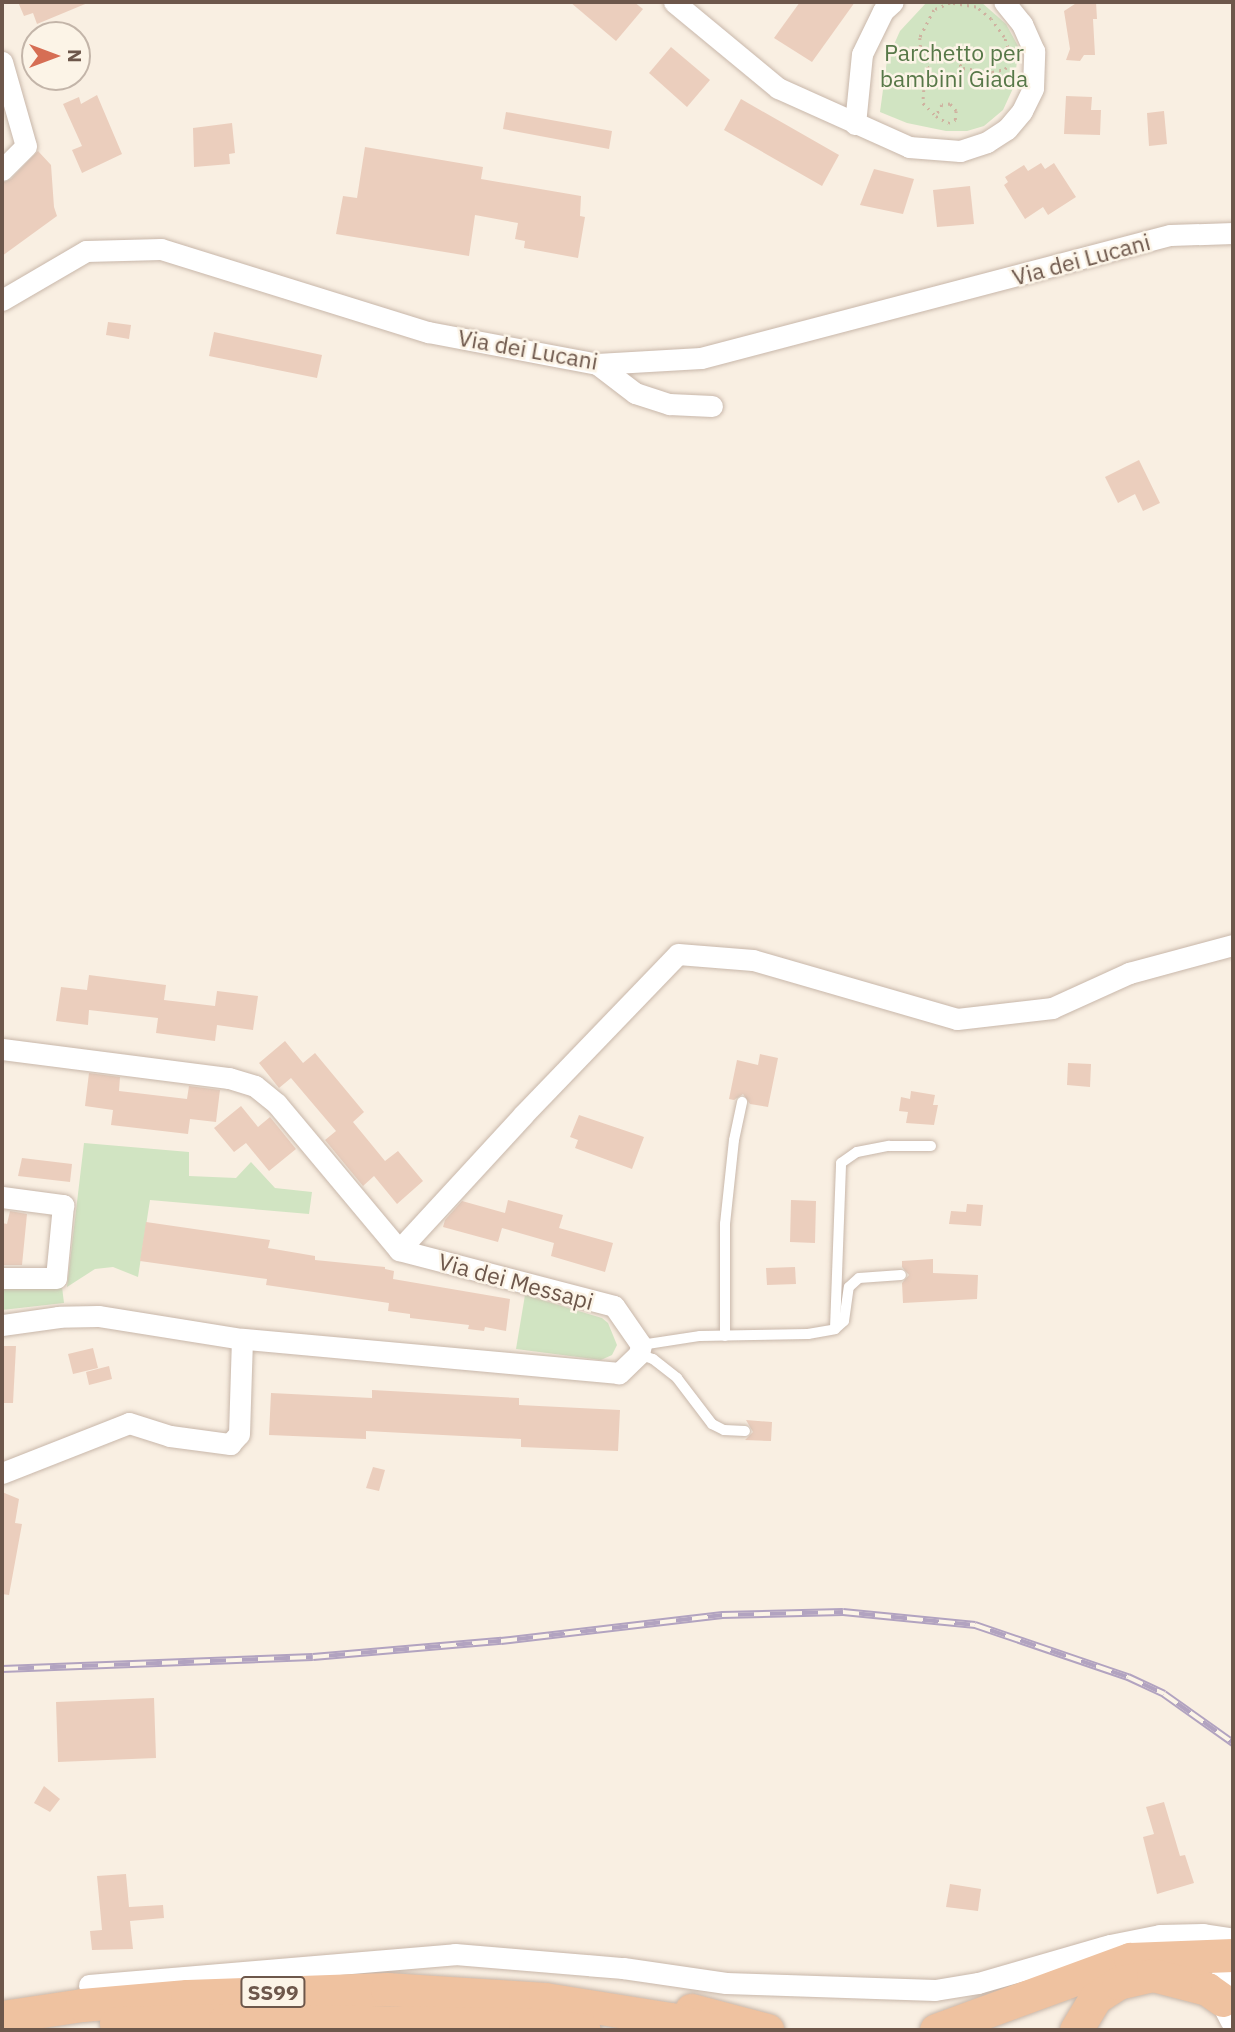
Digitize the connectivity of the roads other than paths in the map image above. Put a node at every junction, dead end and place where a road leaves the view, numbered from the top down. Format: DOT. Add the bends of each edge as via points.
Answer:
graph roads {
  1 [pos="674,2"];
  2 [pos="701,2"];
  3 [pos="893,2"];
  4 [pos="1004,2"];
  5 [pos="707,31"];
  6 [pos="3,76"];
  7 [pos="855,124"];
  8 [pos="2,170"];
  9 [pos="1233,233"];
  10 [pos="2,300"];
  11 [pos="597,364"];
  12 [pos="712,406"];
  13 [pos="1233,945"];
  14 [pos="2,1049"];
  15 [pos="742,1102"];
  16 [pos="931,1146"];
  17 [pos="2,1197"];
  18 [pos="399,1250"];
  19 [pos="901,1275"];
  20 [pos="2,1278"];
  21 [pos="2,1325"];
  22 [pos="835,1329"];
  23 [pos="725,1336"];
  24 [pos="242,1339"];
  25 [pos="640,1349"];
  26 [pos="745,1431"];
  27 [pos="2,1473"];
  28 [pos="1233,1939"];
  29 [pos="1233,1957"];
  30 [pos="89,1985"];
  31 [pos="1228,2010"];
  32 [pos="535,2011"];
  33 [pos="2,2020"];
  34 [pos="29,2030"];
  35 [pos="298,2030"];
  36 [pos="584,2030"];
  37 [pos="714,2030"];
  38 [pos="767,2030"];
  39 [pos="936,2030"];
  40 [pos="1076,2030"];
  1 -- 5 [label="street"];
  2 -- 5 [label="street"];
  3 -- 7 [label="street" via="883,11 862,54"];
  4 -- 7 [label="street" via="1022,24 1034,51 1033,88 1007,129 960,151 909,147"];
  5 -- 7 [label="street" via="778,89"];
  6 -- 8 [label="street" via="26,146"];
  9 -- 11 [label="street, Via dei Lucani" via="1170,235 701,358"];
  10 -- 11 [label="street, Via dei Lucani" via="86,251 160,249 428,331"];
  11 -- 12 [label="street" via="635,393 669,404"];
  13 -- 18 [label="street" via="1129,973 1052,1008 957,1019 752,960 678,954"];
  14 -- 18 [label="street" via="229,1078 255,1086 277,1104"];
  15 -- 23 [label="lane" via="725,1224"];
  16 -- 22 [label="lane" via="889,1146 858,1152 841,1163"];
  17 -- 20 [label="street" via="63,1205 56,1278"];
  18 -- 25 [label="street, Via dei Messapi" via="614,1306"];
  19 -- 22 [label="lane" via="859,1278 849,1287 844,1321"];
  21 -- 24 [label="street" via="98,1317"];
  22 -- 23 [label="lane"];
  23 -- 25 [label="lane"];
  24 -- 25 [label="street" via="619,1373"];
  24 -- 27 [label="street" via="239,1434 230,1444 170,1436 129,1423"];
  25 -- 26 [label="lane" via="677,1378 712,1424"];
  28 -- 30 [label="street" via="1160,1935 935,1990 726,1983 623,1968 455,1954"];
  29 -- 31 [label="street" via="1222,1983"];
  29 -- 39 [label="highway" via="1130,1959"];
  31 -- 40 [label="highway" via="1207,1989 1153,1975 1118,1983 1095,1998"];
  32 -- 33 [label="highway, SS99" via="64,2024"];
  32 -- 35 [label="highway"];
  32 -- 36 [label="highway, SS99"];
  32 -- 37 [label="highway, SS99" via="670,2019"];
  32 -- 38 [label="highway" via="584,1993 693,2010"];
  33 -- 34 [label="highway"];
}
